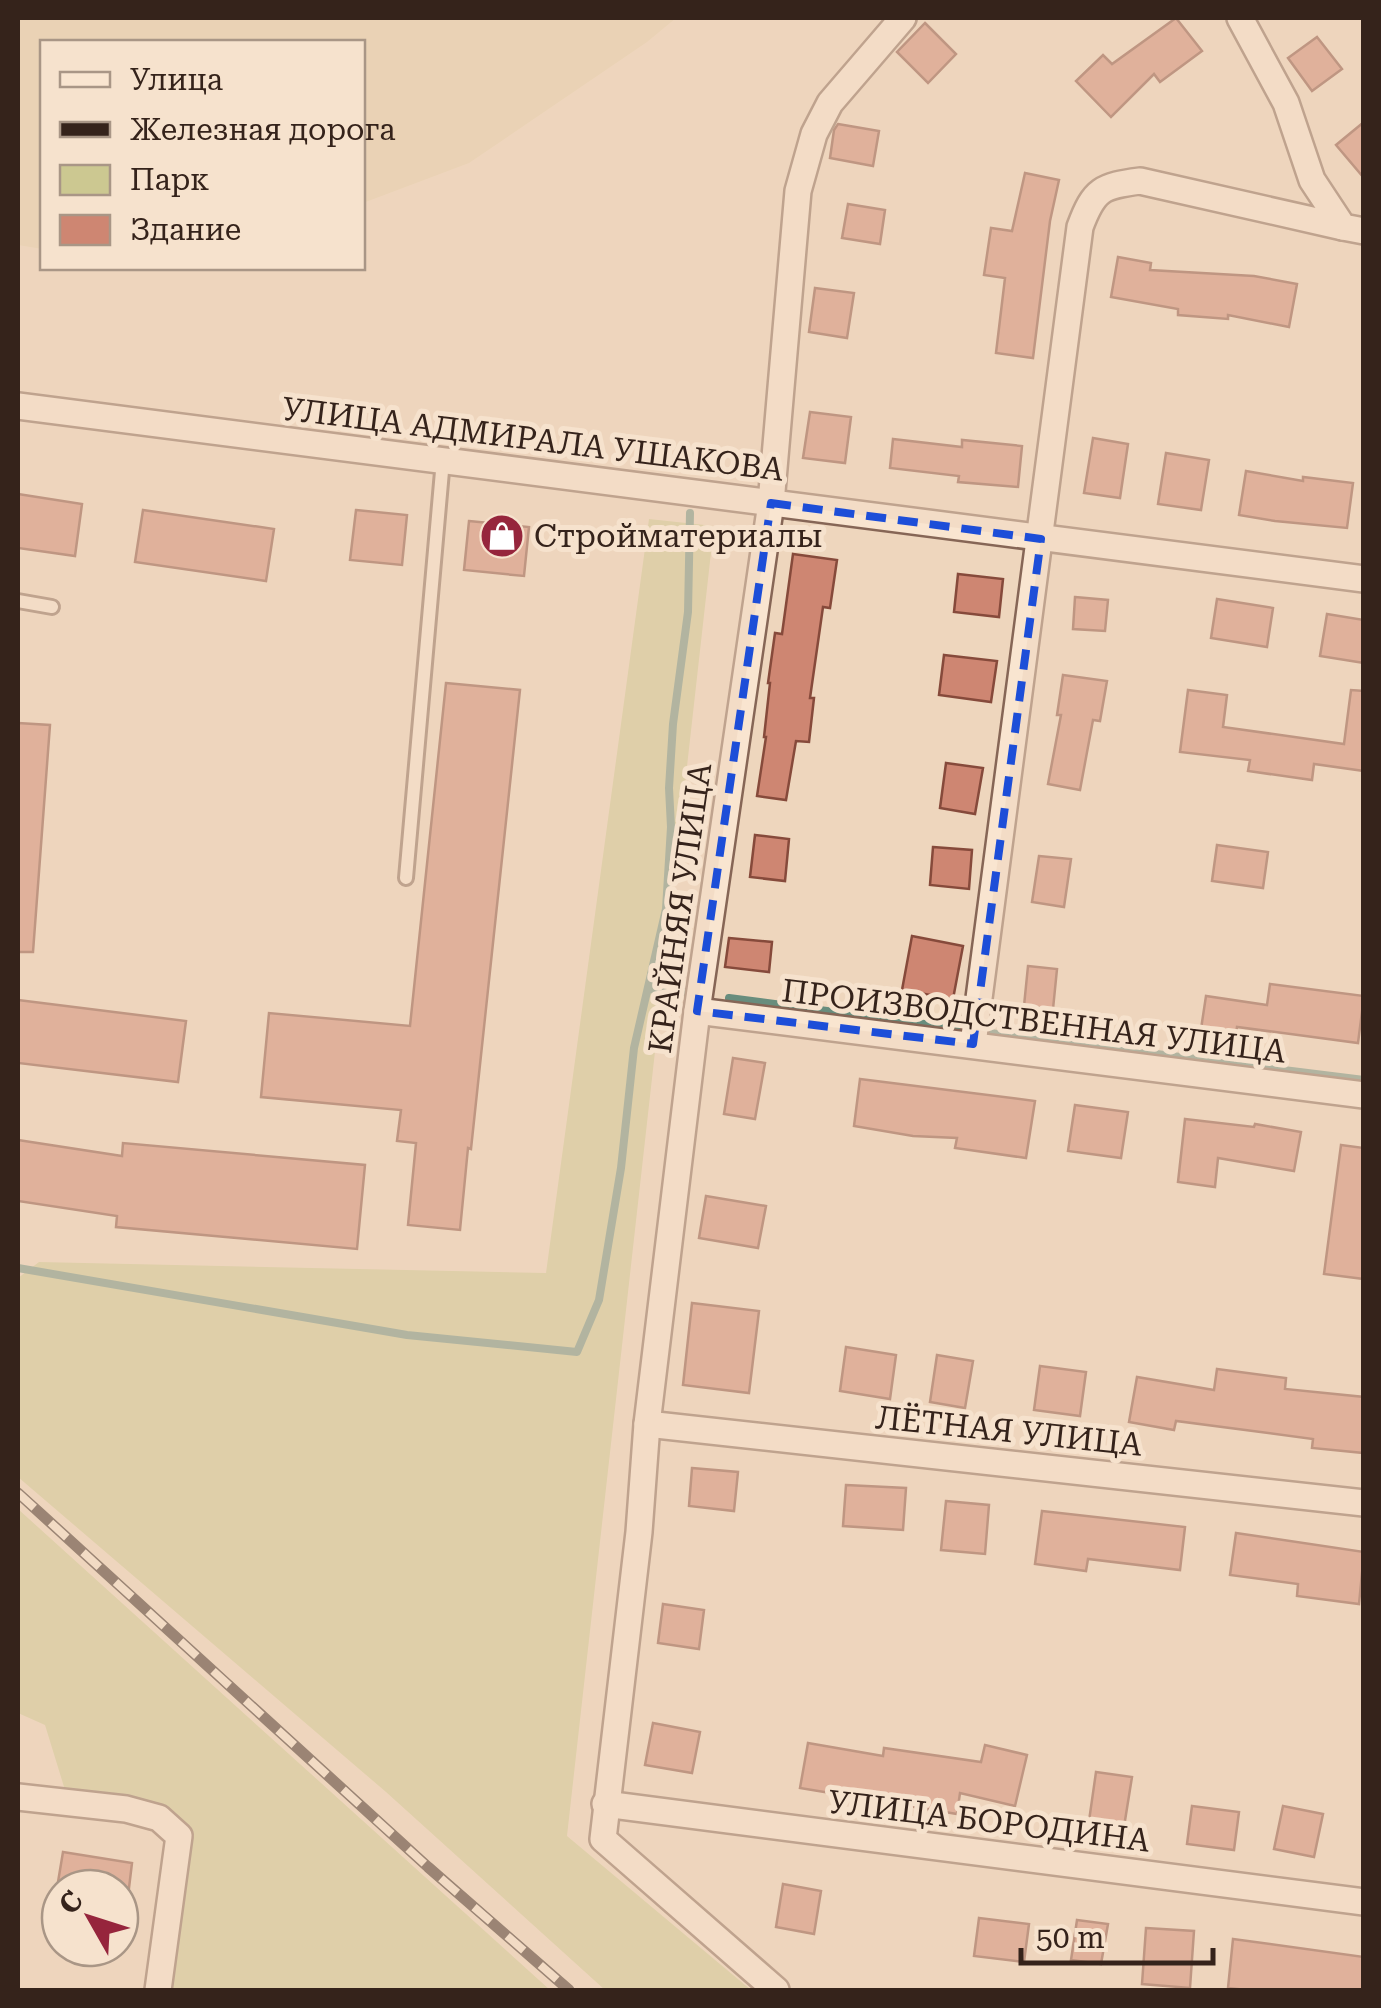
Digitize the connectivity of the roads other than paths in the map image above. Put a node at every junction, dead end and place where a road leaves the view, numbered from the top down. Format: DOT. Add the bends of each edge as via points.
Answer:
graph roads {
  1 [pos="903,18"];
  2 [pos="1240,18"];
  3 [pos="1353,229"];
  4 [pos="18,406"];
  5 [pos="443,460"];
  6 [pos="771,503"];
  7 [pos="1041,539"];
  8 [pos="1364,578"];
  9 [pos="18,601"];
  10 [pos="52,607"];
  11 [pos="406,878"];
  12 [pos="697,1012"];
  13 [pos="973,1044"];
  14 [pos="1364,1095"];
  15 [pos="647,1424"];
  16 [pos="1364,1502"];
  17 [pos="18,1797"];
  18 [pos="606,1804"];
  19 [pos="1364,1902"];
  20 [pos="158,1990"];
  21 [pos="776,1990"];
  1 -- 6 [label="street, КРАЙНЯЯ УЛИЦА" via="830,103 798,191"];
  2 -- 3 [label="street" via="1286,104 1312,180"];
  3 -- 7 [label="street" via="1140,180 1108,186 1088,203"];
  4 -- 5 [label="street, УЛИЦА АДМИРАЛА УШАКОВА"];
  5 -- 6 [label="street, УЛИЦА АДМИРАЛА УШАКОВА"];
  5 -- 11 [label="lane"];
  6 -- 7 [label="street, УЛИЦА АДМИРАЛА УШАКОВА"];
  6 -- 12 [label="street, КРАЙНЯЯ УЛИЦА"];
  7 -- 8 [label="street, УЛИЦА АДМИРАЛА УШАКОВА"];
  7 -- 13 [label="street"];
  9 -- 10 [label="lane"];
  12 -- 13 [label="street, ПРОИЗВОДСТВЕННАЯ УЛИЦА"];
  12 -- 15 [label="street, КРАЙНЯЯ УЛИЦА"];
  13 -- 14 [label="street, ПРОИЗВОДСТВЕННАЯ УЛИЦА"];
  15 -- 16 [label="street, ЛЁТНАЯ УЛИЦА"];
  15 -- 18 [label="street, КРАЙНЯЯ УЛИЦА"];
  17 -- 20 [label="street" via="126,1809 159,1818 179,1836"];
  18 -- 19 [label="street, УЛИЦА БОРОДИНА"];
  18 -- 21 [label="street, КРАЙНЯЯ УЛИЦА" via="603,1839"];
}
